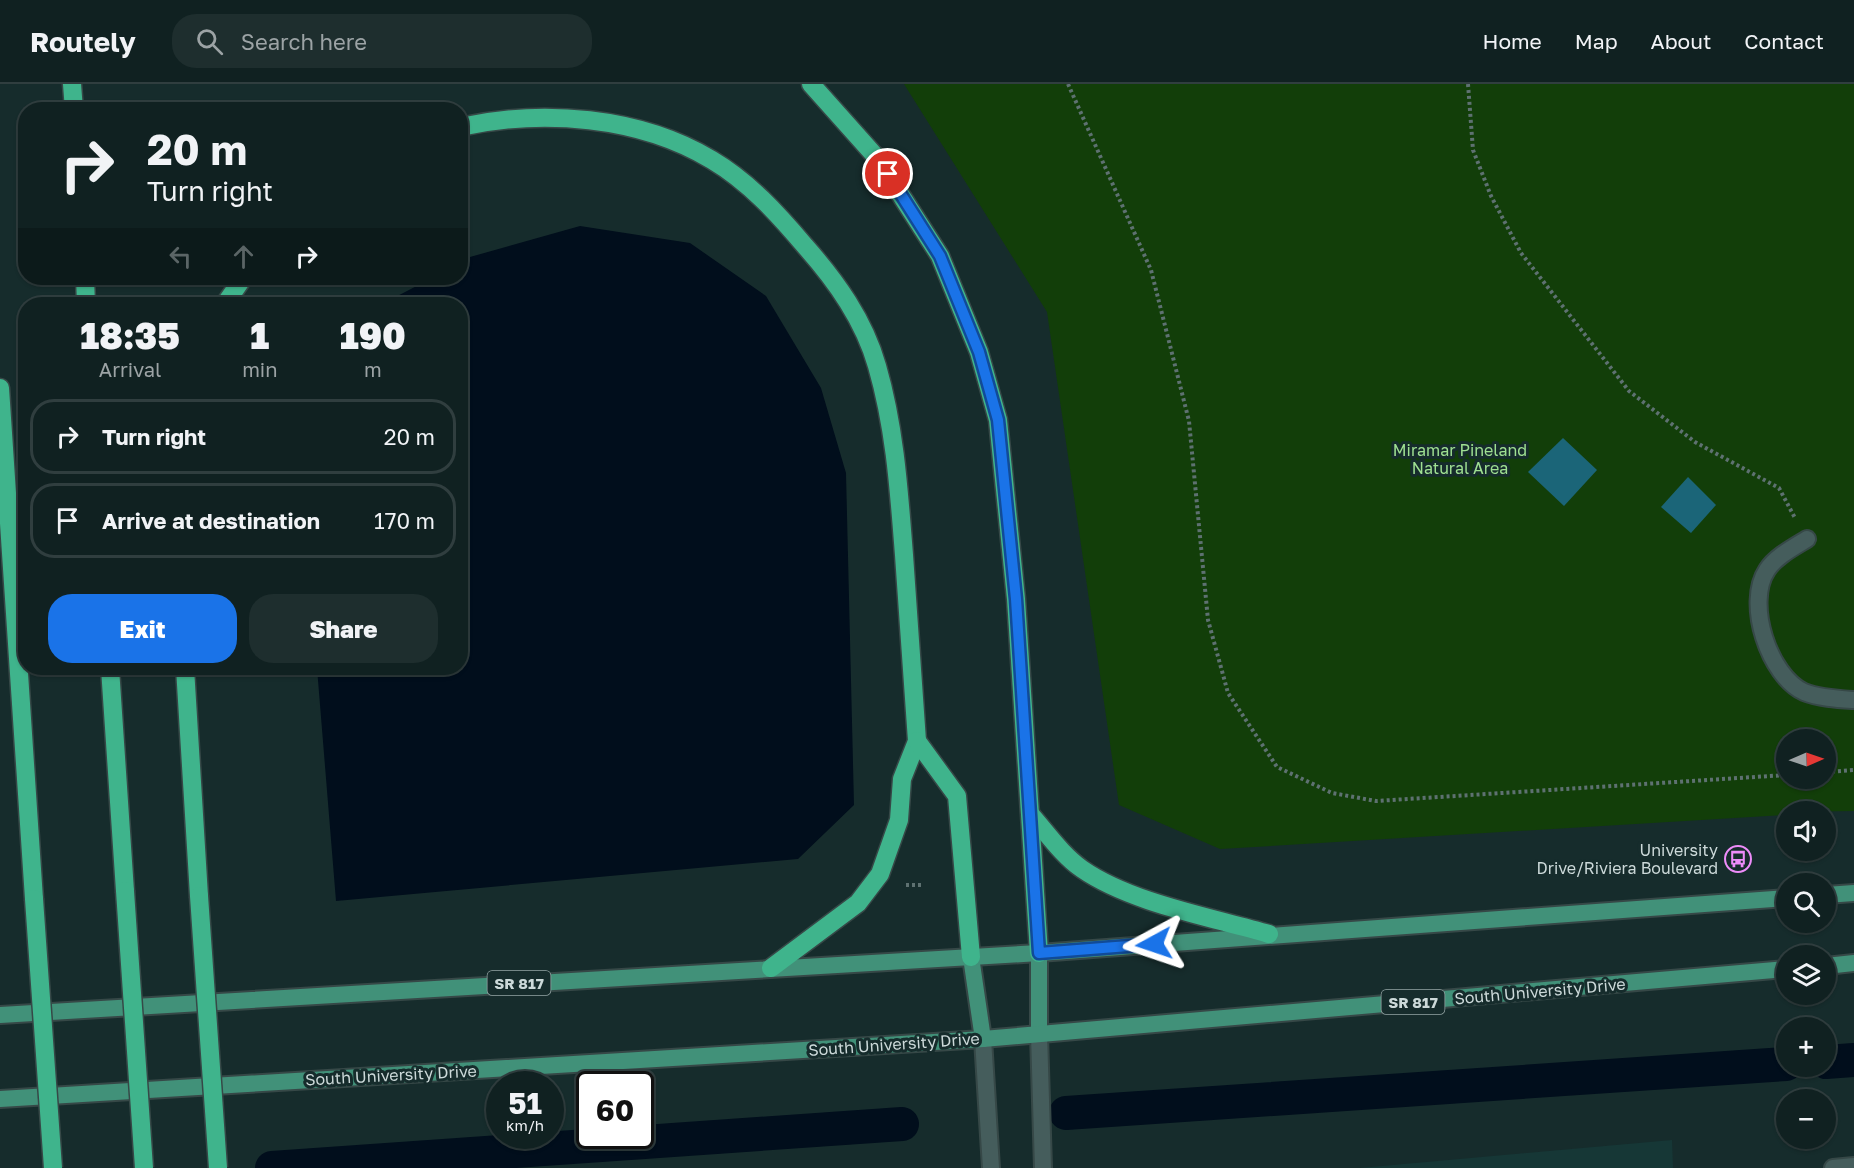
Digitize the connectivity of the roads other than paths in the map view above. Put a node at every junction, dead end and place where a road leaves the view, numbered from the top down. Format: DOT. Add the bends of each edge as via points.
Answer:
graph roads {
  1 [pos="72,84"];
  2 [pos="812,84"];
  3 [pos="73,102"];
  4 [pos="468,125"];
  5 [pos="0,388"];
  6 [pos="1807,539"];
  7 [pos="18,659"];
  8 [pos="19,675"];
  9 [pos="110,675"];
  10 [pos="185,675"];
  11 [pos="1854,700"];
  12 [pos="917,741"];
  13 [pos="1031,815"];
  14 [pos="1854,893"];
  15 [pos="1836,894"];
  16 [pos="1776,899"];
  17 [pos="1269,934"];
  18 [pos="1039,953"];
  19 [pos="971,957"];
  20 [pos="1854,963"];
  21 [pos="1836,965"];
  22 [pos="771,968"];
  23 [pos="1776,970"];
  24 [pos="0,1015"];
  25 [pos="1039,1034"];
  26 [pos="983,1039"];
  27 [pos="0,1099"];
  28 [pos="1854,1166"];
  29 [pos="53,1168"];
  30 [pos="144,1168"];
  31 [pos="218,1168"];
  32 [pos="991,1168"];
  33 [pos="1042,1168"];
  34 [pos="1833,1168"];
  1 -- 3 [label="highway"];
  2 -- 13 [label="highway" via="877,158 909,206 940,256 979,352 999,432 1016,599"];
  4 -- 12 [label="highway" via="500,119 545,118 621,126 666,139 711,159 746,184 780,216 826,270 858,318 877,364 891,424"];
  5 -- 7 [label="highway, bridge"];
  6 -- 11 [label="street" via="1766,570 1759,594 1760,629 1777,668 1803,692"];
  8 -- 29 [label="highway, bridge"];
  9 -- 30 [label="highway, bridge"];
  10 -- 31 [label="highway, bridge"];
  12 -- 19 [label="highway" via="957,796"];
  12 -- 22 [label="highway" via="902,779 899,820 880,874 858,903"];
  13 -- 17 [label="highway" via="1072,861 1102,882"];
  13 -- 18 [label="highway"];
  14 -- 15 [label="main road"];
  16 -- 17 [label="main road, SR 817"];
  17 -- 18 [label="main road, SR 817"];
  18 -- 19 [label="main road, SR 817"];
  18 -- 25 [label="main road"];
  19 -- 22 [label="main road, SR 817"];
  19 -- 26 [label="main road"];
  20 -- 21 [label="main road"];
  22 -- 24 [label="main road, SR 817"];
  23 -- 25 [label="main road, South University Drive / SR 817"];
  25 -- 26 [label="main road, South University Drive / SR 817"];
  25 -- 33 [label="street"];
  26 -- 27 [label="main road, South University Drive / SR 817"];
  26 -- 32 [label="street"];
  28 -- 34 [label="street"];
}
